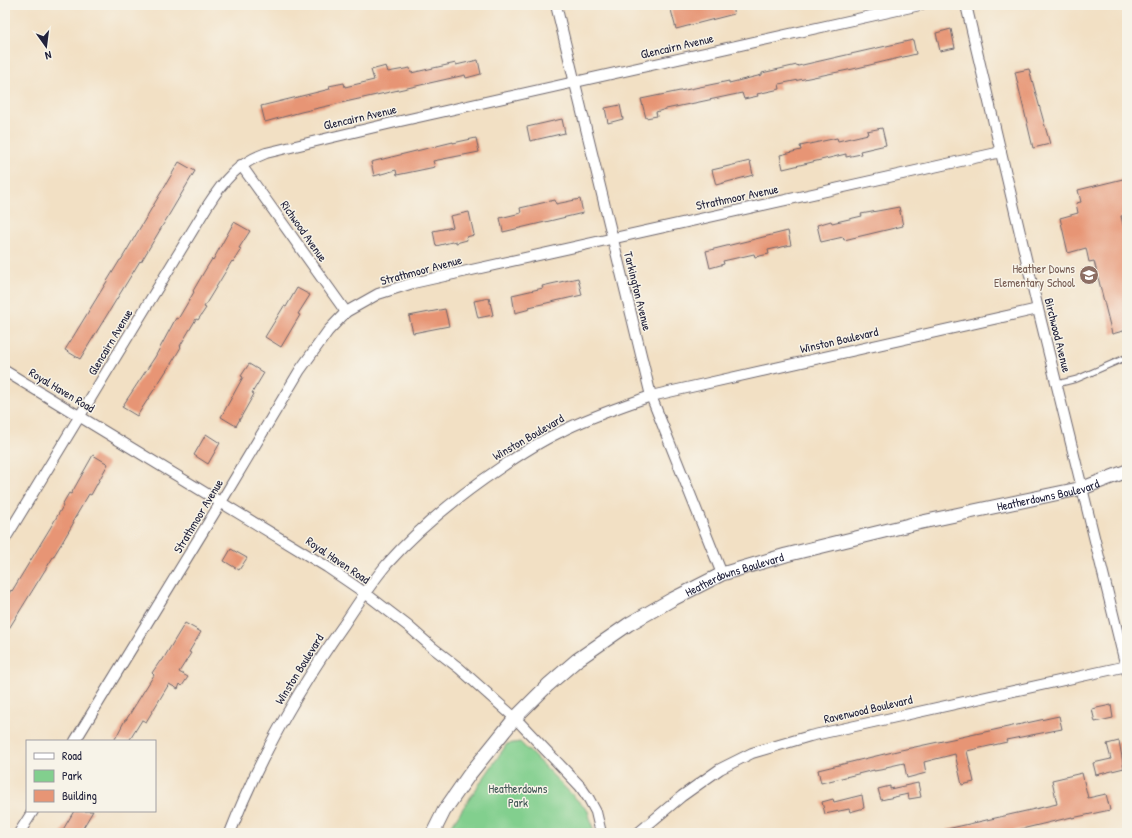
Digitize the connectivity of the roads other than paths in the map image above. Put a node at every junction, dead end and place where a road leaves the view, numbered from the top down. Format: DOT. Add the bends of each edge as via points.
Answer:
graph roads {
  1 [pos="556,5"];
  2 [pos="920,5"];
  3 [pos="966,5"];
  4 [pos="574,82"];
  5 [pos="1001,152"];
  6 [pos="241,165"];
  7 [pos="612,238"];
  8 [pos="1038,309"];
  9 [pos="346,312"];
  10 [pos="1127,357"];
  11 [pos="5,371"];
  12 [pos="1057,384"];
  13 [pos="651,396"];
  14 [pos="80,416"];
  15 [pos="1127,471"];
  16 [pos="1083,488"];
  17 [pos="221,502"];
  18 [pos="5,539"];
  19 [pos="722,574"];
  20 [pos="365,593"];
  21 [pos="1127,668"];
  22 [pos="515,718"];
  23 [pos="77,740"];
  24 [pos="32,812"];
  25 [pos="19,833"];
  26 [pos="230,833"];
  27 [pos="433,833"];
  28 [pos="601,833"];
  29 [pos="638,833"];
  1 -- 4 [label="street, Tarkington Avenue"];
  2 -- 4 [label="street, Glencairn Avenue"];
  3 -- 5 [label="street, Birchwood Avenue"];
  4 -- 6 [label="street, Glencairn Avenue" via="273,151"];
  4 -- 7 [label="street, Tarkington Avenue"];
  5 -- 7 [label="street, Strathmoor Avenue"];
  5 -- 8 [label="street, Birchwood Avenue"];
  6 -- 9 [label="street, Richwood Avenue"];
  6 -- 14 [label="street, Glencairn Avenue" via="221,184"];
  7 -- 9 [label="street, Strathmoor Avenue" via="413,283 378,294"];
  7 -- 13 [label="street, Tarkington Avenue"];
  8 -- 12 [label="street, Birchwood Avenue"];
  8 -- 13 [label="street, Winston Boulevard"];
  9 -- 17 [label="street, Strathmoor Avenue" via="328,331 300,370"];
  10 -- 12 [label="lane" via="1077,379"];
  11 -- 14 [label="street, Royal Haven Road"];
  12 -- 16 [label="street, Birchwood Avenue"];
  13 -- 19 [label="street, Tarkington Avenue"];
  13 -- 20 [label="street, Winston Boulevard" via="560,432 519,455 471,488 410,540"];
  14 -- 17 [label="street, Royal Haven Road"];
  14 -- 18 [label="street, Glencairn Avenue"];
  15 -- 16 [label="street, Heatherdowns Boulevard"];
  16 -- 19 [label="street, Heatherdowns Boulevard" via="913,524 794,553"];
  16 -- 21 [label="street, Birchwood Avenue"];
  17 -- 20 [label="street, Royal Haven Road"];
  17 -- 23 [label="street, Strathmoor Avenue"];
  19 -- 22 [label="street, Heatherdowns Boulevard" via="629,624 577,660"];
  20 -- 22 [label="street, Royal Haven Road" via="459,668"];
  20 -- 26 [label="street, Winston Boulevard" via="316,664 283,719"];
  21 -- 29 [label="street, Ravenwood Boulevard" via="810,736 752,753 720,769 682,796"];
  22 -- 27 [label="street, Heatherdowns Boulevard" via="469,775"];
  22 -- 28 [label="street, Royal Haven Road" via="580,786 596,812"];
  24 -- 25 [label="street"];
}
